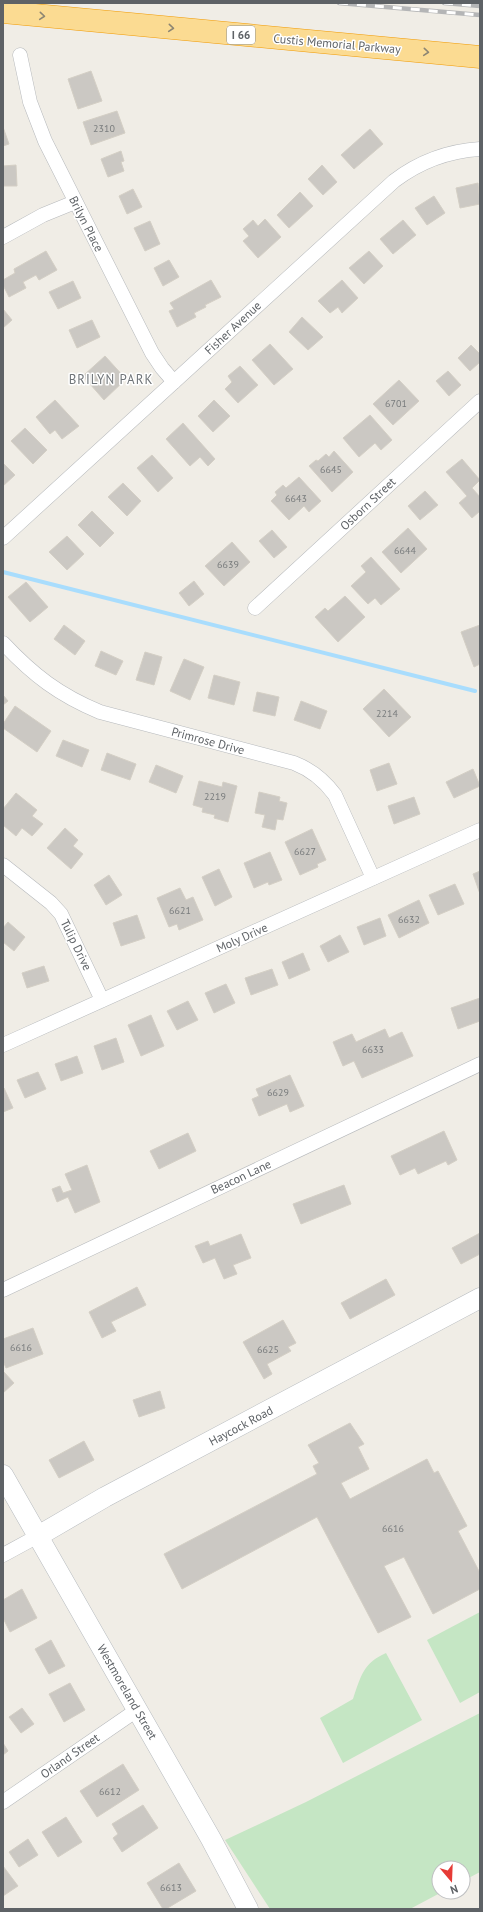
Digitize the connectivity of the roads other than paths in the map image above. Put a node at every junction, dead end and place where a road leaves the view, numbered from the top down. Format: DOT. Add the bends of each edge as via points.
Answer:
graph roads {
  1 [pos="3,12"];
  2 [pos="20,55"];
  3 [pos="480,57"];
  4 [pos="480,149"];
  5 [pos="75,202"];
  6 [pos="3,237"];
  7 [pos="174,382"];
  8 [pos="480,401"];
  9 [pos="3,538"];
  10 [pos="256,608"];
  11 [pos="3,643"];
  12 [pos="480,830"];
  13 [pos="3,865"];
  14 [pos="373,878"];
  15 [pos="102,1000"];
  16 [pos="3,1044"];
  17 [pos="480,1064"];
  18 [pos="3,1290"];
  19 [pos="480,1298"];
  20 [pos="3,1475"];
  21 [pos="38,1536"];
  22 [pos="3,1555"];
  23 [pos="136,1710"];
  24 [pos="3,1802"];
  25 [pos="245,1908"];
  1 -- 3 [label="highway, Custis Memorial Parkway / I 66, one-way"];
  2 -- 5 [label="street, Brilyn Place" via="30,102 45,141"];
  4 -- 7 [label="street, Fisher Avenue" via="463,150 438,157 411,169 394,181"];
  5 -- 6 [label="street" via="43,215"];
  5 -- 7 [label="street, Brilyn Place" via="152,353"];
  7 -- 9 [label="street, Fisher Avenue"];
  8 -- 10 [label="street, Osborn Street"];
  11 -- 14 [label="street, Primrose Drive" via="34,674 76,702 100,712 294,763 316,774 335,795"];
  12 -- 14 [label="street, Moly Drive"];
  13 -- 15 [label="street, Tulip Drive" via="61,914"];
  14 -- 15 [label="street, Moly Drive"];
  15 -- 16 [label="street, Moly Drive"];
  17 -- 18 [label="street, Beacon Lane"];
  19 -- 21 [label="main road, Haycock Road" via="111,1494"];
  20 -- 21 [label="main road, Westmoreland Street"];
  21 -- 22 [label="street, Haycock Road"];
  21 -- 23 [label="main road, Westmoreland Street"];
  23 -- 24 [label="street, Orland Street"];
  23 -- 25 [label="main road, Westmoreland Street" via="211,1839"];
}
